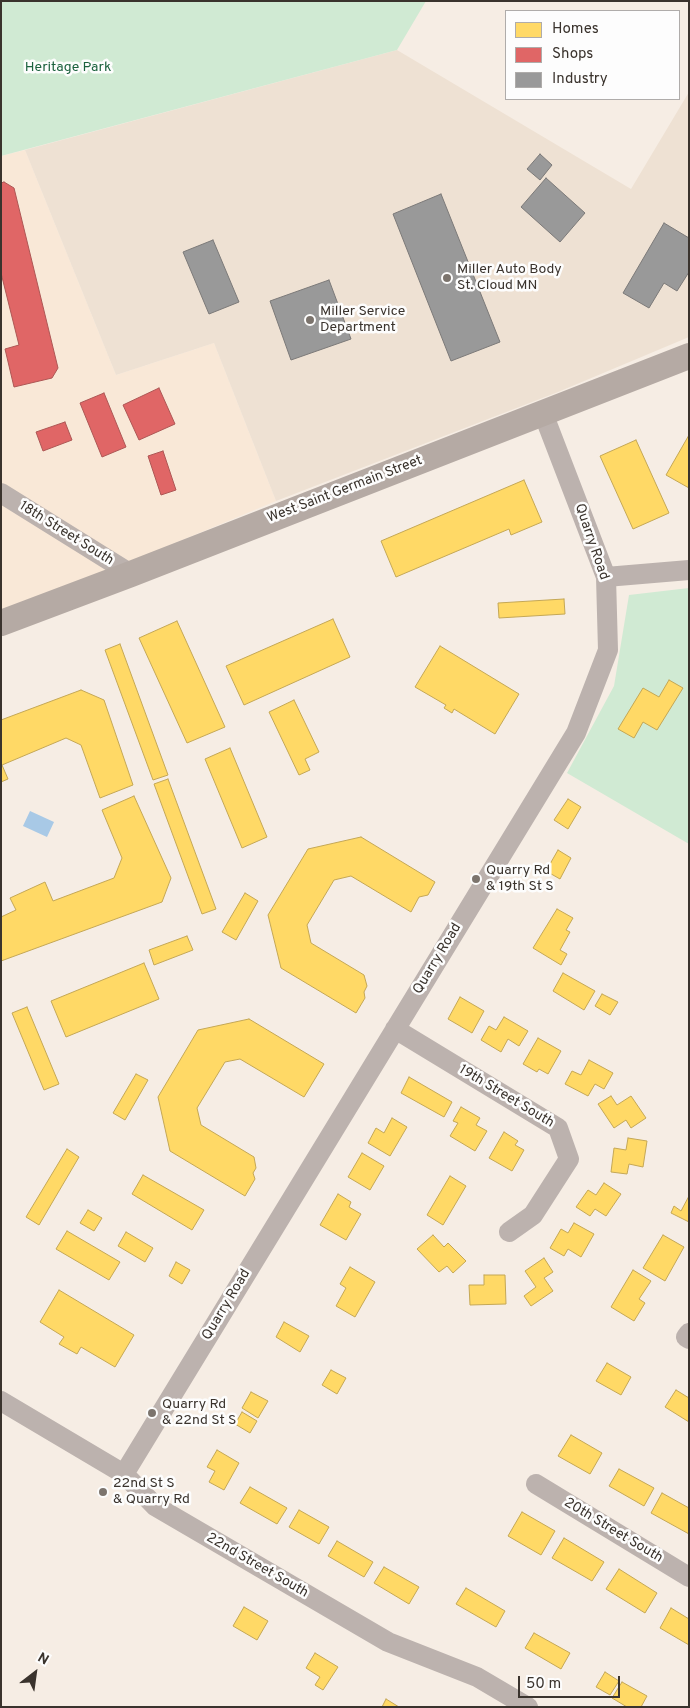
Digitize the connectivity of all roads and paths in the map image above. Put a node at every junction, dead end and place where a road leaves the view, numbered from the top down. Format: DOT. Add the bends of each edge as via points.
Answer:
graph roads {
  1 [pos="689,356"];
  2 [pos="543,413"];
  3 [pos="1,493"];
  4 [pos="689,570"];
  5 [pos="131,574"];
  6 [pos="606,578"];
  7 [pos="1,623"];
  8 [pos="395,1029"];
  9 [pos="509,1232"];
  10 [pos="1,1401"];
  11 [pos="124,1474"];
  12 [pos="536,1484"];
  13 [pos="689,1577"];
  14 [pos="528,1707"];
  1 -- 2 [label="main road, West Saint Germain Street"];
  2 -- 5 [label="main road, West Saint Germain Street"];
  2 -- 6 [label="street, Quarry Road"];
  3 -- 5 [label="street, 18th Street South"];
  4 -- 6 [label="street"];
  5 -- 7 [label="main road, West Saint Germain Street"];
  6 -- 8 [label="street, Quarry Road" via="608,650 576,733"];
  8 -- 9 [label="street, 19th Street South" via="558,1128 569,1159 534,1215"];
  8 -- 11 [label="street, Quarry Road"];
  10 -- 11 [label="street, 22nd Street South"];
  11 -- 14 [label="street, 22nd Street South" via="155,1506 388,1642 478,1677"];
  12 -- 13 [label="street, 20th Street South"];
}
